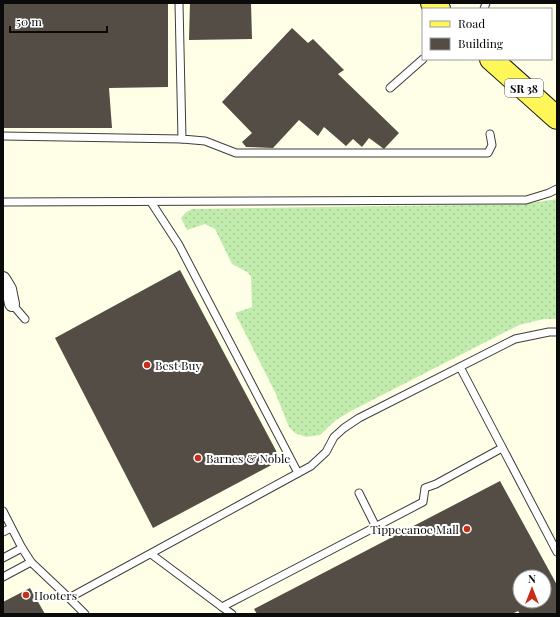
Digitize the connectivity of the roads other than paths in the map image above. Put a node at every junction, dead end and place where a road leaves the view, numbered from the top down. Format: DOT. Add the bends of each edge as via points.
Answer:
graph roads {
  1 [pos="178,3"];
  2 [pos="422,60"];
  3 [pos="492,60"];
  4 [pos="390,88"];
  5 [pos="557,118"];
  6 [pos="490,134"];
  7 [pos="3,136"];
  8 [pos="182,139"];
  9 [pos="557,189"];
  10 [pos="3,202"];
  11 [pos="151,202"];
  12 [pos="3,279"];
  13 [pos="12,304"];
  14 [pos="25,319"];
  15 [pos="557,332"];
  16 [pos="460,367"];
  17 [pos="502,448"];
  18 [pos="298,473"];
  19 [pos="359,494"];
  20 [pos="3,511"];
  21 [pos="376,526"];
  22 [pos="12,528"];
  23 [pos="3,532"];
  24 [pos="22,548"];
  25 [pos="557,552"];
  26 [pos="151,554"];
  27 [pos="3,558"];
  28 [pos="31,562"];
  29 [pos="3,577"];
  30 [pos="69,598"];
  31 [pos="222,607"];
  32 [pos="85,614"];
  33 [pos="232,614"];
  1 -- 8 [label="lane"];
  2 -- 4 [label="lane"];
  3 -- 5 [label="main road, SR 38"];
  6 -- 8 [label="lane" via="492,145 488,153 236,153 205,141"];
  7 -- 8 [label="lane"];
  9 -- 11 [label="lane" via="549,194 526,200"];
  10 -- 11 [label="lane"];
  11 -- 18 [label="lane" via="179,245"];
  12 -- 13 [label="street" via="9,289"];
  13 -- 14 [label="lane"];
  15 -- 16 [label="lane" via="515,338"];
  16 -- 17 [label="lane"];
  16 -- 18 [label="lane" via="359,418 334,437 326,452 311,466"];
  17 -- 21 [label="lane" via="425,488 423,502"];
  17 -- 25 [label="lane"];
  18 -- 26 [label="lane"];
  19 -- 21 [label="lane"];
  20 -- 22 [label="lane"];
  21 -- 31 [label="lane"];
  22 -- 23 [label="lane"];
  22 -- 24 [label="lane"];
  24 -- 27 [label="lane"];
  24 -- 28 [label="lane"];
  26 -- 30 [label="lane"];
  26 -- 31 [label="lane"];
  28 -- 29 [label="lane"];
  28 -- 30 [label="lane"];
  30 -- 32 [label="lane"];
  31 -- 33 [label="lane"];
}
